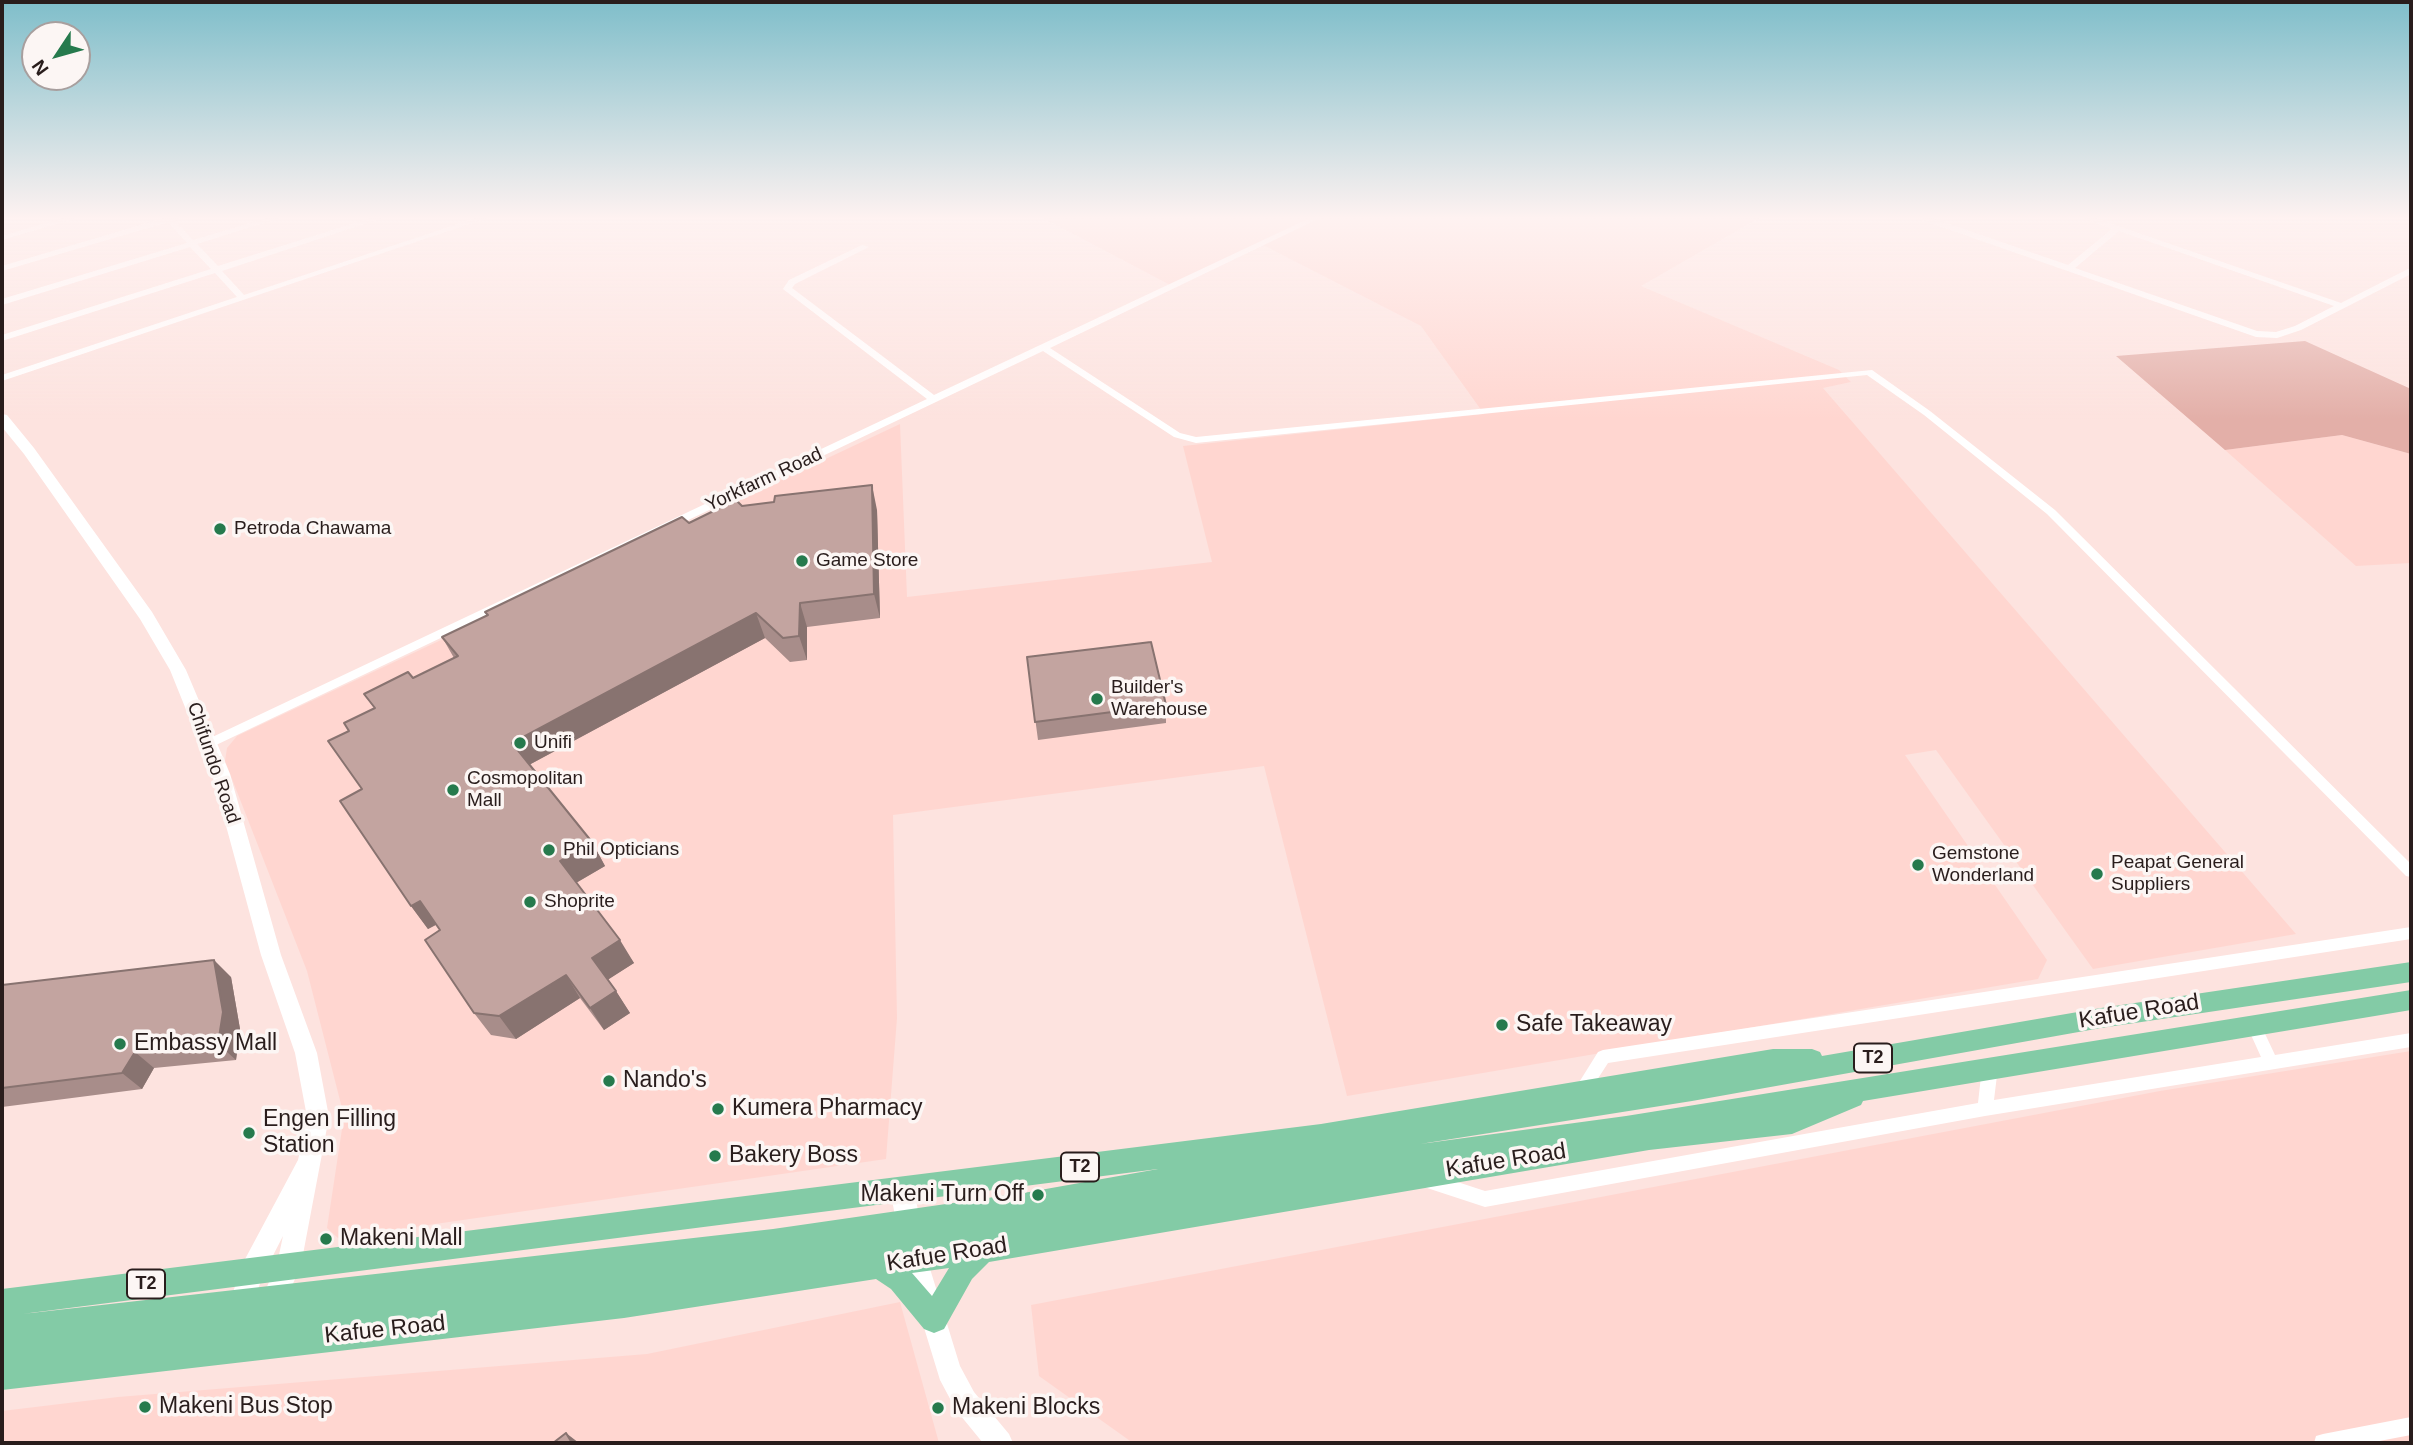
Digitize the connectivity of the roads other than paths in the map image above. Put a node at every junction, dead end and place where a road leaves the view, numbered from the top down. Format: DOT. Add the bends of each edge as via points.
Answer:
graph roads {
  1 [pos="59,284"];
  2 [pos="171,284"];
  3 [pos="230,284"];
  4 [pos="280,284"];
  5 [pos="790,284"];
  6 [pos="1177,284"];
  7 [pos="2113,284"];
  8 [pos="2280,284"];
  9 [pos="2385,284"];
  10 [pos="242,297"];
  11 [pos="2,302"];
  12 [pos="2342,306"];
  13 [pos="2,338"];
  14 [pos="1044,348"];
  15 [pos="2,378"];
  16 [pos="934,400"];
  17 [pos="2,418"];
  18 [pos="210,743"];
  19 [pos="2411,872"];
  20 [pos="2411,933"];
  21 [pos="2411,972"];
  22 [pos="2411,1000"];
  23 [pos="2255,1026"];
  24 [pos="2411,1040"];
  25 [pos="1869,1059"];
  26 [pos="2271,1063"];
  27 [pos="1990,1067"];
  28 [pos="1882,1084"];
  29 [pos="1581,1092"];
  30 [pos="1985,1109"];
  31 [pos="312,1154"];
  32 [pos="1416,1176"];
  33 [pos="902,1189"];
  34 [pos="1030,1216"];
  35 [pos="983,1249"];
  36 [pos="915,1259"];
  37 [pos="289,1265"];
  38 [pos="880,1265"];
  39 [pos="253,1270"];
  40 [pos="2,1303"];
  41 [pos="171,1319"];
  42 [pos="934,1320"];
  43 [pos="2,1329"];
  44 [pos="253,1345"];
  45 [pos="224,1348"];
  46 [pos="2,1351"];
  47 [pos="2,1376"];
  48 [pos="2411,1426"];
  49 [pos="1000,1443"];
  50 [pos="2323,1443"];
  1 -- 11 [label="street"];
  2 -- 13 [label="street"];
  3 -- 10 [label="street"];
  4 -- 10 [label="street"];
  5 -- 16 [label="street" via="787,289"];
  6 -- 14 [label="street, Yorkfarm Road"];
  7 -- 12 [label="street" via="2256,334 2277,335"];
  8 -- 12 [label="street"];
  9 -- 12 [label="street"];
  10 -- 15 [label="street"];
  14 -- 16 [label="street, Yorkfarm Road"];
  14 -- 19 [label="street" via="1177,435 1196,440 1869,372 2051,512"];
  16 -- 18 [label="street, Yorkfarm Road"];
  17 -- 18 [label="street, Chifundo Road" via="146,616 178,670"];
  18 -- 31 [label="street, Chifundo Road" via="271,956 314,1084 318,1117"];
  20 -- 29 [label="street" via="1603,1057"];
  21 -- 25 [label="main road, Kafue Road / T2" via="2127,1013"];
  22 -- 23 [label="main road, Kafue Road / T2"];
  23 -- 26 [label="street"];
  23 -- 27 [label="main road, Kafue Road / T2"];
  24 -- 26 [label="street"];
  25 -- 29 [label="main road, Kafue Road / T2" via="1773,1060"];
  25 -- 34 [label="main road, Kafue Road / T2" via="1436,1129"];
  26 -- 30 [label="street"];
  27 -- 28 [label="main road, Kafue Road / T2"];
  27 -- 30 [label="street"];
  28 -- 32 [label="main road, Kafue Road / T2" via="1793,1122 1649,1138"];
  28 -- 34 [label="main road, Kafue Road / T2" via="1626,1128 1395,1158"];
  29 -- 33 [label="main road, Kafue Road / T2" via="1321,1136"];
  30 -- 32 [label="street" via="1485,1199"];
  31 -- 37 [label="street, Chifundo Road"];
  31 -- 39 [label="street, Chifundo Road"];
  32 -- 35 [label="main road, Kafue Road / T2"];
  33 -- 36 [label="street"];
  33 -- 37 [label="main road, Kafue Road / T2"];
  34 -- 41 [label="main road, Kafue Road / T2" via="774,1253"];
  35 -- 36 [label="main road, Kafue Road / T2"];
  35 -- 42 [label="main road" via="963,1270"];
  36 -- 38 [label="main road, Kafue Road / T2"];
  36 -- 42 [label="street"];
  37 -- 39 [label="main road, Kafue Road / T2"];
  37 -- 44 [label="street, Chifundo Road"];
  38 -- 42 [label="main road" via="901,1280"];
  38 -- 44 [label="main road, Kafue Road / T2" via="624,1304"];
  39 -- 40 [label="main road, Kafue Road / T2"];
  39 -- 45 [label="street, Chifundo Road"];
  41 -- 43 [label="main road, Kafue Road / T2"];
  41 -- 46 [label="main road, Kafue Road / T2"];
  42 -- 49 [label="street" via="949,1371 972,1410"];
  44 -- 45 [label="main road, Kafue Road / T2"];
  45 -- 47 [label="main road, Kafue Road / T2"];
  48 -- 50 [label="street"];
}
